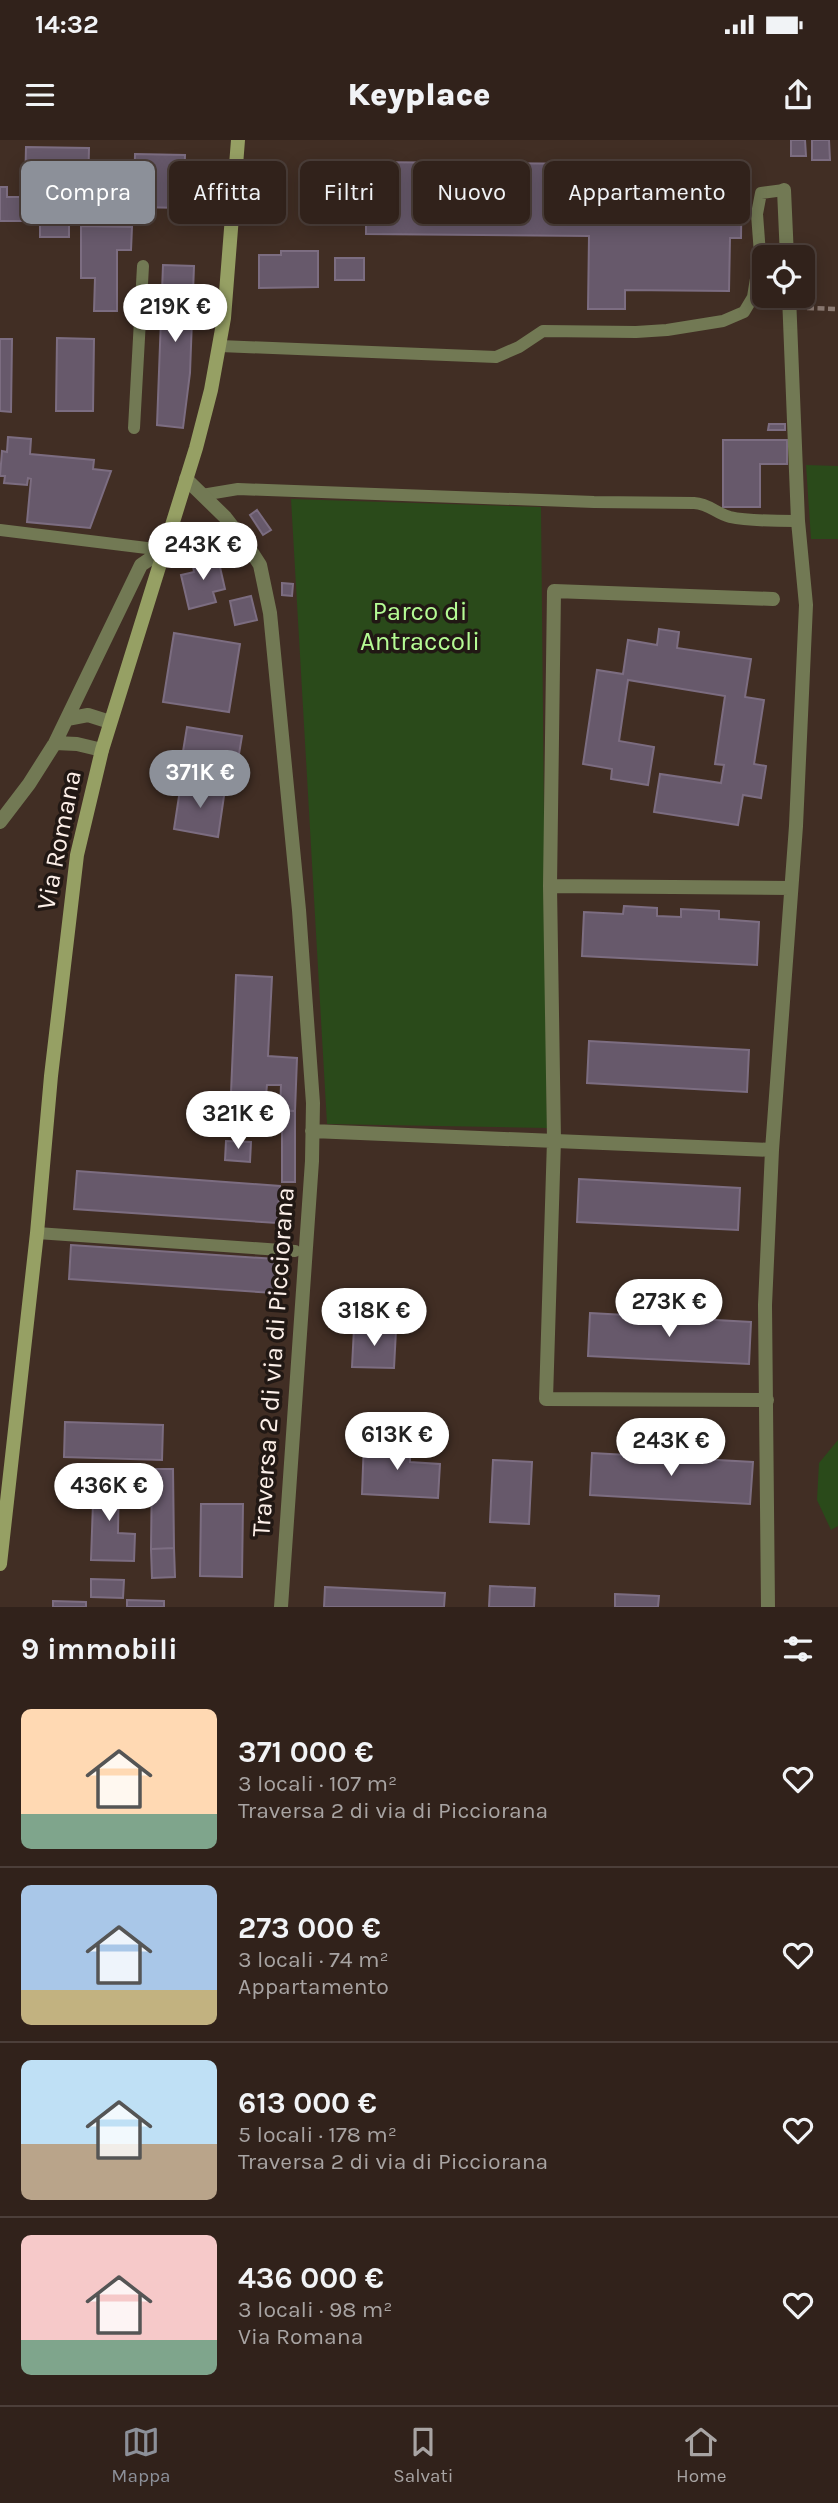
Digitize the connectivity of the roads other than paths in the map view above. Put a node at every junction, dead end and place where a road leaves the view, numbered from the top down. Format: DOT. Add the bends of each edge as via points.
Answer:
graph roads {
  1 [pos="238,140"];
  2 [pos="784,190"];
  3 [pos="786,245"];
  4 [pos="142,266"];
  5 [pos="789,308"];
  6 [pos="220,346"];
  7 [pos="134,428"];
  8 [pos="186,479"];
  9 [pos="202,495"];
  10 [pos="798,521"];
  11 [pos="0,530"];
  12 [pos="163,550"];
  13 [pos="773,599"];
  14 [pos="67,719"];
  15 [pos="110,722"];
  16 [pos="55,743"];
  17 [pos="102,750"];
  18 [pos="0,822"];
  19 [pos="550,886"];
  20 [pos="791,888"];
  21 [pos="312,1131"];
  22 [pos="554,1140"];
  23 [pos="772,1150"];
  24 [pos="37,1233"];
  25 [pos="295,1251"];
  26 [pos="767,1400"];
  27 [pos="0,1563"];
  28 [pos="281,1607"];
  29 [pos="768,1607"];
  1 -- 6 [label="main road, Via Romana"];
  2 -- 3 [label="street"];
  2 -- 6 [label="lane" via="761,193 757,214 760,254 753,297 744,312 723,321 636,332 543,331 496,357"];
  4 -- 7 [label="lane"];
  5 -- 10 [label="street"];
  6 -- 8 [label="main road, Via Romana"];
  8 -- 9 [label="street, Traversa 2 di via di Picciorana"];
  8 -- 12 [label="main road, Via Romana"];
  9 -- 10 [label="lane" via="238,489 694,503 733,518"];
  9 -- 21 [label="street, Traversa 2 di via di Picciorana" via="225,517 260,565 270,613 299,910"];
  10 -- 20 [label="street" via="806,615"];
  11 -- 12 [label="lane"];
  12 -- 14 [label="street" via="141,565"];
  12 -- 15 [label="main road, Via Romana"];
  13 -- 19 [label="street" via="554,591"];
  14 -- 15 [label="street" via="88,715"];
  14 -- 16 [label="street"];
  15 -- 17 [label="main road, Via Romana"];
  16 -- 17 [label="street"];
  16 -- 18 [label="street"];
  17 -- 24 [label="main road, Via Romana" via="73,881"];
  19 -- 20 [label="street"];
  19 -- 22 [label="street"];
  20 -- 23 [label="street"];
  21 -- 22 [label="street"];
  21 -- 28 [label="street, Traversa 2 di via di Picciorana"];
  22 -- 23 [label="street"];
  22 -- 26 [label="street" via="546,1399"];
  23 -- 26 [label="street" via="765,1305"];
  24 -- 25 [label="lane"];
  24 -- 27 [label="main road, Via Romana"];
  26 -- 29 [label="street"];
}
